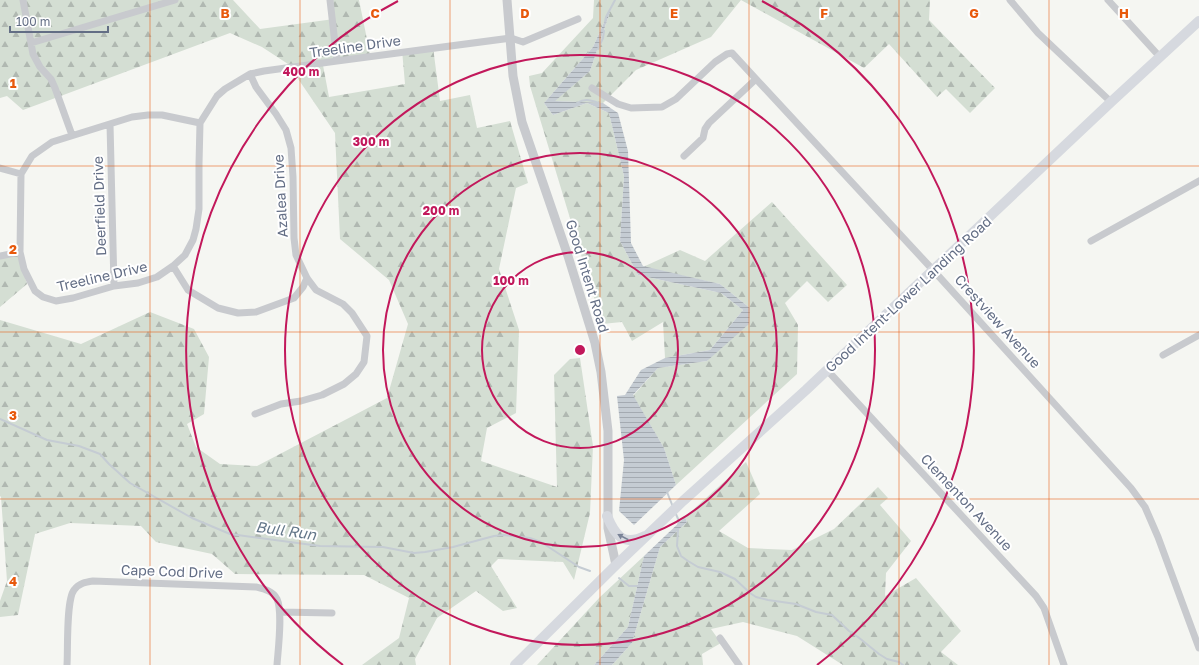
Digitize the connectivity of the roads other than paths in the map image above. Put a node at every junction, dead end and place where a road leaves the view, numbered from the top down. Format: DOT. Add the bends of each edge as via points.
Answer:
graph roads {
  1 [pos="23,0"];
  2 [pos="176,0"];
  3 [pos="330,0"];
  4 [pos="507,0"];
  5 [pos="1010,0"];
  6 [pos="1108,0"];
  7 [pos="578,19"];
  8 [pos="1199,21"];
  9 [pos="511,38"];
  10 [pos="31,43"];
  11 [pos="1160,57"];
  12 [pos="336,61"];
  13 [pos="250,74"];
  14 [pos="756,79"];
  15 [pos="592,88"];
  16 [pos="1111,102"];
  17 [pos="200,123"];
  18 [pos="110,124"];
  19 [pos="72,135"];
  20 [pos="684,156"];
  21 [pos="0,168"];
  22 [pos="20,174"];
  23 [pos="1199,181"];
  24 [pos="1091,241"];
  25 [pos="20,252"];
  26 [pos="0,256"];
  27 [pos="173,266"];
  28 [pos="933,270"];
  29 [pos="307,278"];
  30 [pos="114,286"];
  31 [pos="1199,335"];
  32 [pos="1163,355"];
  33 [pos="827,370"];
  34 [pos="255,414"];
  35 [pos="607,516"];
  36 [pos="648,534"];
  37 [pos="616,565"];
  38 [pos="280,612"];
  39 [pos="332,613"];
  40 [pos="720,638"];
  41 [pos="1199,648"];
  42 [pos="67,665"];
  43 [pos="277,665"];
  44 [pos="515,665"];
  45 [pos="740,665"];
  46 [pos="1064,665"];
  1 -- 10 [label="street"];
  2 -- 10 [label="street"];
  3 -- 12 [label="street"];
  4 -- 9 [label="street, Good Intent Road"];
  5 -- 16 [label="street" via="1038,33"];
  6 -- 11 [label="street"];
  7 -- 9 [label="street, Treeline Drive" via="523,42"];
  8 -- 11 [label="main road, Good Intent-Lower Landing Road"];
  9 -- 12 [label="street, Treeline Drive"];
  9 -- 35 [label="street, Good Intent Road" via="513,76 522,122 576,279 601,372 608,432"];
  10 -- 19 [label="street" via="40,67 51,79"];
  11 -- 16 [label="main road, Good Intent-Lower Landing Road"];
  12 -- 13 [label="street, Treeline Drive"];
  13 -- 17 [label="street, Treeline Drive" via="217,96"];
  13 -- 29 [label="street, Azalea Drive" via="286,130 291,148 295,250"];
  14 -- 15 [label="street, Crestview Avenue" via="732,53 715,62 676,99 662,107 631,108 618,104"];
  14 -- 20 [label="street" via="709,123 704,129 703,138"];
  14 -- 28 [label="street, Crestview Avenue"];
  16 -- 28 [label="main road, Good Intent-Lower Landing Road"];
  17 -- 18 [label="street" via="162,115 148,115"];
  17 -- 27 [label="street, Treeline Drive" via="200,209 193,240 185,255"];
  18 -- 19 [label="street"];
  18 -- 30 [label="street, Deerfield Drive"];
  19 -- 22 [label="street" via="52,142 40,150 32,156"];
  21 -- 22 [label="street"];
  22 -- 25 [label="street, Treeline Drive"];
  23 -- 24 [label="street"];
  25 -- 26 [label="street"];
  25 -- 30 [label="street, Treeline Drive" via="24,269 35,292 43,297 56,301"];
  27 -- 29 [label="street" via="188,290 218,308 238,313 256,312 294,298"];
  27 -- 30 [label="street, Treeline Drive" via="157,277"];
  28 -- 33 [label="main road, Good Intent-Lower Landing Road"];
  28 -- 41 [label="street, Crestview Avenue" via="1131,488 1145,507"];
  29 -- 34 [label="street, Azalea Drive" via="316,290 343,304 352,313 367,336 364,362 356,374 344,384 322,395 281,404"];
  31 -- 32 [label="street"];
  33 -- 36 [label="main road, Good Intent-Lower Landing Road"];
  33 -- 46 [label="street, Clementon Avenue" via="1036,596 1044,608"];
  36 -- 35 [label="main road, one-way" via="633,540 623,539 614,530"];
  35 -- 37 [label="street, Good Intent Road"];
  36 -- 37 [label="main road, Good Intent-Lower Landing Road"];
  37 -- 44 [label="main road, Good Intent-Lower Landing Road"];
  38 -- 39 [label="street"];
  38 -- 42 [label="street, Cape Cod Drive" via="274,595 256,587 88,581 74,590 70,600"];
  38 -- 43 [label="street, Cape Cod Drive"];
  40 -- 45 [label="street"];
}
